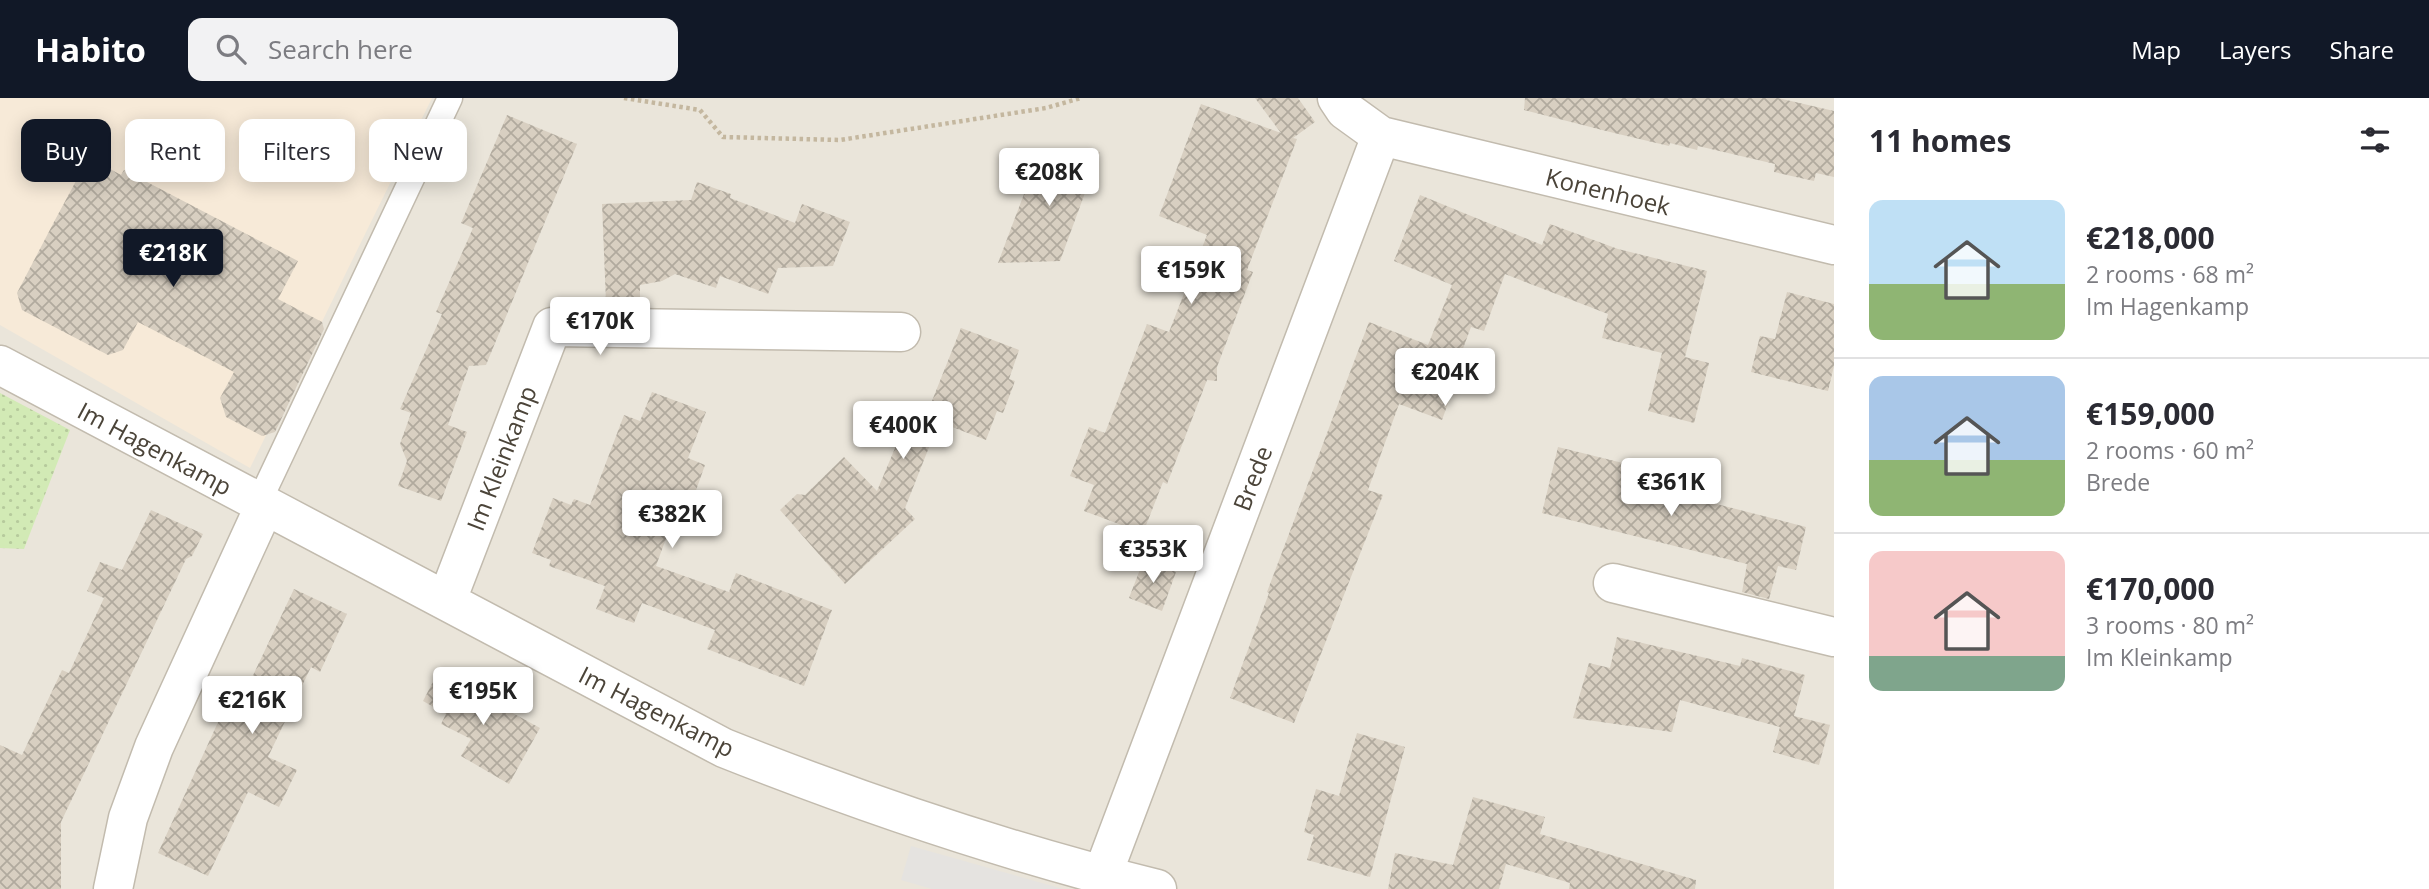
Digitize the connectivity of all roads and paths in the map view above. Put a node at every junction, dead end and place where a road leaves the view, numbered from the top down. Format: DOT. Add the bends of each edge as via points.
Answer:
graph roads {
  1 [pos="450,98"];
  2 [pos="624,98"];
  3 [pos="1081,98"];
  4 [pos="1337,98"];
  5 [pos="1381,136"];
  6 [pos="1834,245"];
  7 [pos="901,332"];
  8 [pos="0,365"];
  9 [pos="261,506"];
  10 [pos="1613,583"];
  11 [pos="447,600"];
  12 [pos="1834,637"];
  13 [pos="1102,876"];
  14 [pos="113,889"];
  15 [pos="1157,889"];
  1 -- 9 [label="lane"];
  2 -- 3 [label="path" via="700,110 723,138 840,140 1046,108"];
  4 -- 5 [label="street" via="1345,110"];
  5 -- 6 [label="street, Konenhoek"];
  5 -- 13 [label="street, Brede"];
  7 -- 11 [label="street, Im Kleinkamp" via="552,327"];
  8 -- 9 [label="street, Im Hagenkamp"];
  9 -- 11 [label="street, Im Hagenkamp"];
  9 -- 14 [label="street" via="154,747 128,818"];
  10 -- 12 [label="street"];
  11 -- 13 [label="street, Im Hagenkamp" via="724,748 846,796"];
  13 -- 15 [label="street, Im Hagenkamp"];
}
